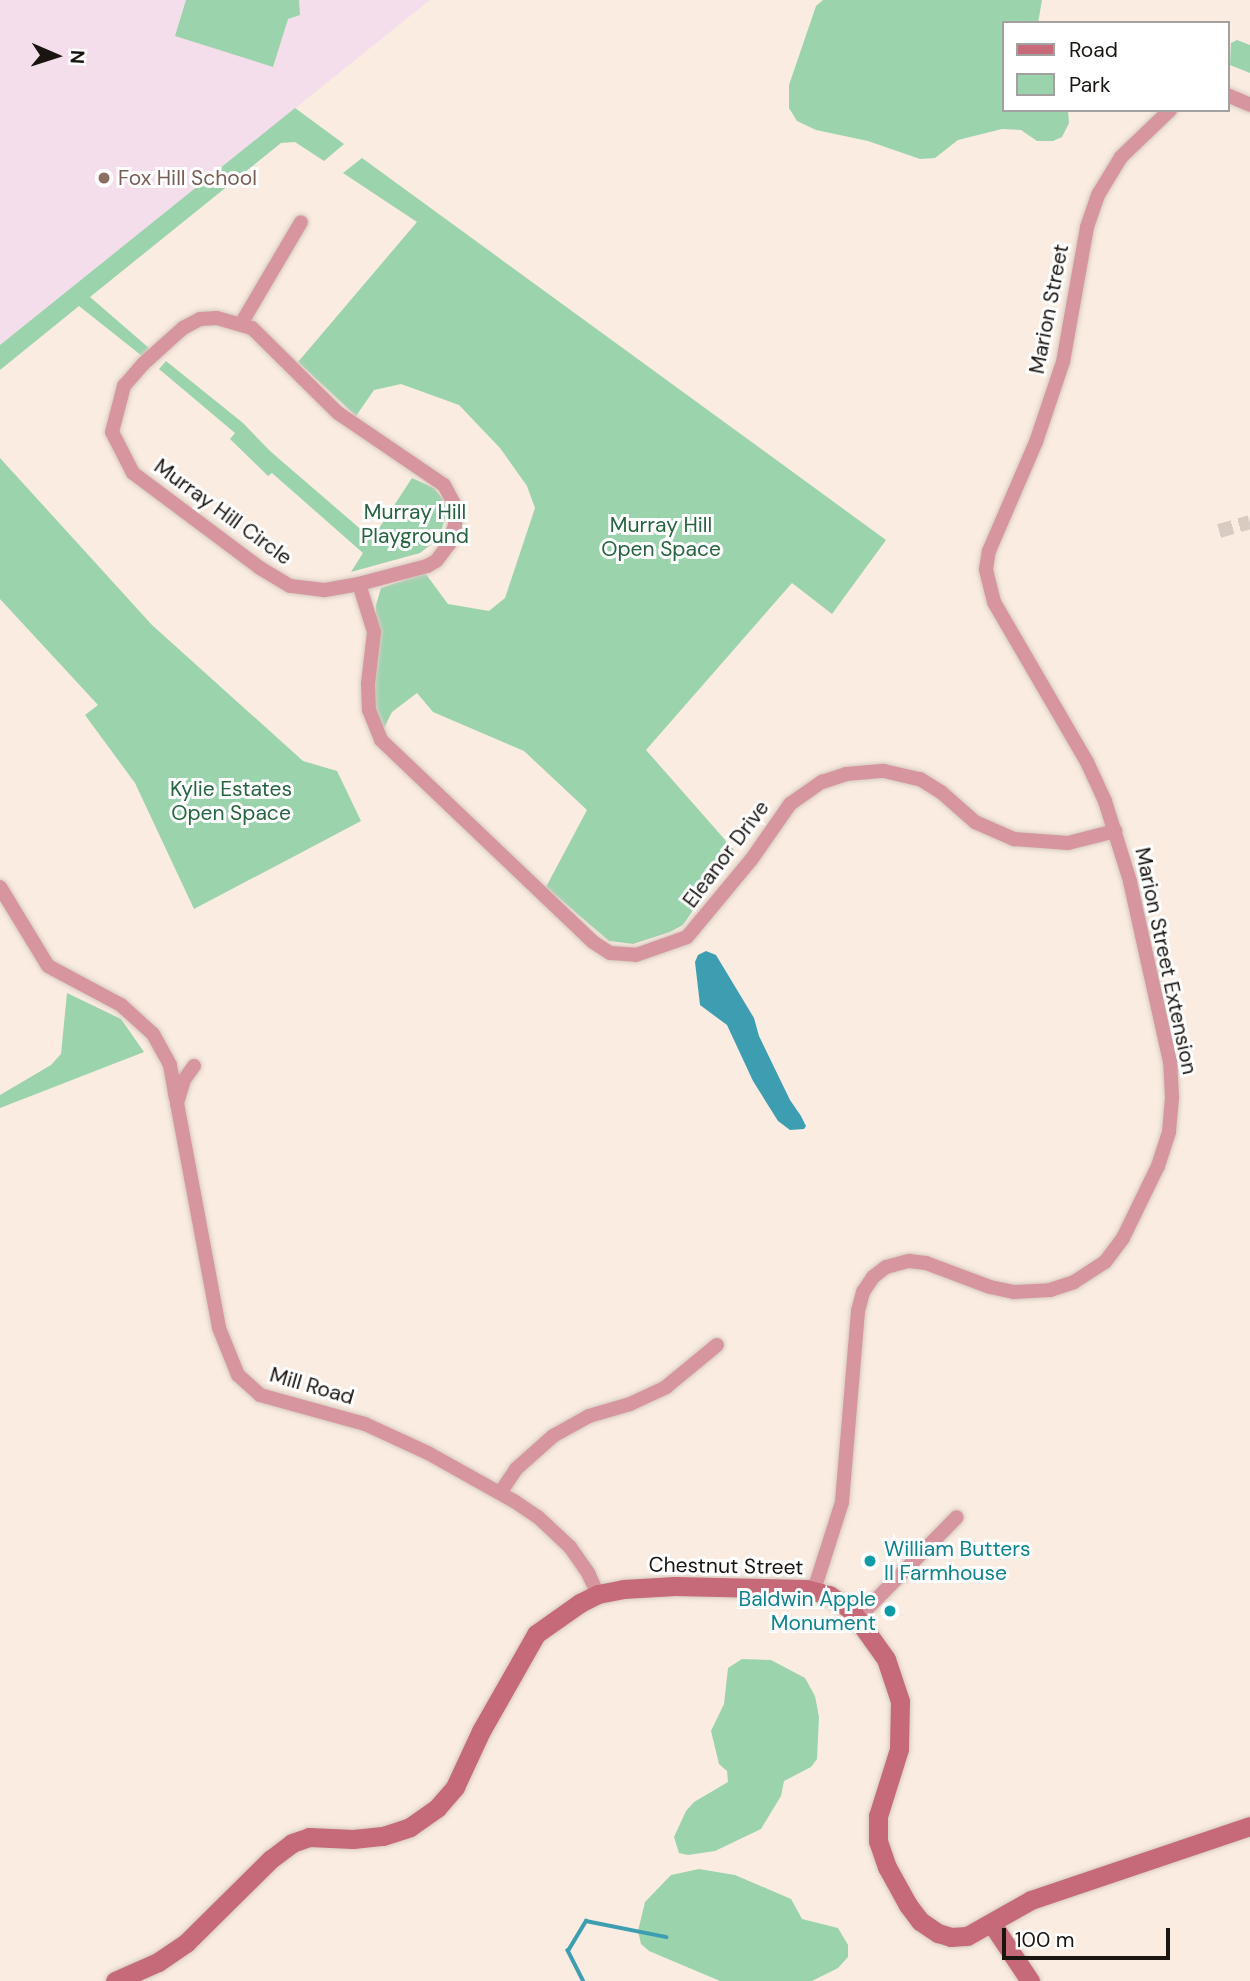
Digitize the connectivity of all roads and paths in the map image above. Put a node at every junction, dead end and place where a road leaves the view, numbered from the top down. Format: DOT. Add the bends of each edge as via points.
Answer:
graph roads {
  1 [pos="1229,96"];
  2 [pos="1250,105"];
  3 [pos="1168,112"];
  4 [pos="302,222"];
  5 [pos="241,324"];
  6 [pos="986,575"];
  7 [pos="359,584"];
  8 [pos="1115,831"];
  9 [pos="0,887"];
  10 [pos="194,1066"];
  11 [pos="177,1103"];
  12 [pos="717,1345"];
  13 [pos="500,1493"];
  14 [pos="957,1517"];
  15 [pos="814,1590"];
  16 [pos="598,1594"];
  17 [pos="858,1618"];
  18 [pos="1250,1826"];
  19 [pos="992,1924"];
  20 [pos="115,1981"];
  21 [pos="1030,1981"];
  1 -- 2 [label="street"];
  3 -- 6 [label="street, Marion Street" via="1129,149 1098,195 1087,227 1063,362 1036,442 989,551"];
  4 -- 5 [label="street"];
  5 -- 7 [label="street, Murray Hill Circle" via="252,328 338,413 437,477 450,494 456,524 443,553 427,566"];
  5 -- 7 [label="street, Murray Hill Circle" via="200,318 143,364 124,386 117,407 113,432 119,449 133,473 290,586 324,590"];
  6 -- 8 [label="street, Marion Street Extension" via="994,602 1097,781"];
  7 -- 8 [label="street, Eleanor Drive" via="374,632 368,701 381,740 593,943 610,953 636,955 687,937 790,804 822,782 846,774 884,771 920,779 975,822 1014,839 1068,843"];
  8 -- 15 [label="street, Marion Street Extension" via="1172,1079 1169,1132 1158,1166 1115,1251 1074,1282 1051,1290 1014,1292 909,1261 886,1266 873,1277 858,1311 842,1502"];
  9 -- 11 [label="street, Mill Road" via="48,965 121,1005 153,1034 170,1065"];
  10 -- 11 [label="street"];
  11 -- 13 [label="street, Mill Road" via="219,1328 243,1380 268,1398 365,1424"];
  12 -- 13 [label="street" via="654,1393 589,1416 553,1436 516,1469"];
  13 -- 16 [label="street, Mill Road" via="559,1535 584,1566"];
  14 -- 17 [label="street"];
  15 -- 16 [label="street, Chestnut Street" via="675,1586"];
  15 -- 17 [label="street, Chestnut Street" via="833,1597"];
  16 -- 20 [label="street, Chestnut Street" via="561,1614 533,1637 460,1778 437,1808 410,1827 383,1836 309,1837 292,1843 186,1942"];
  17 -- 19 [label="street, Chestnut Street" via="886,1659 900,1701 899,1749 876,1828 887,1867 913,1913 931,1930 962,1937"];
  18 -- 19 [label="street, Chestnut Street" via="1031,1900"];
  19 -- 21 [label="street"];
}
